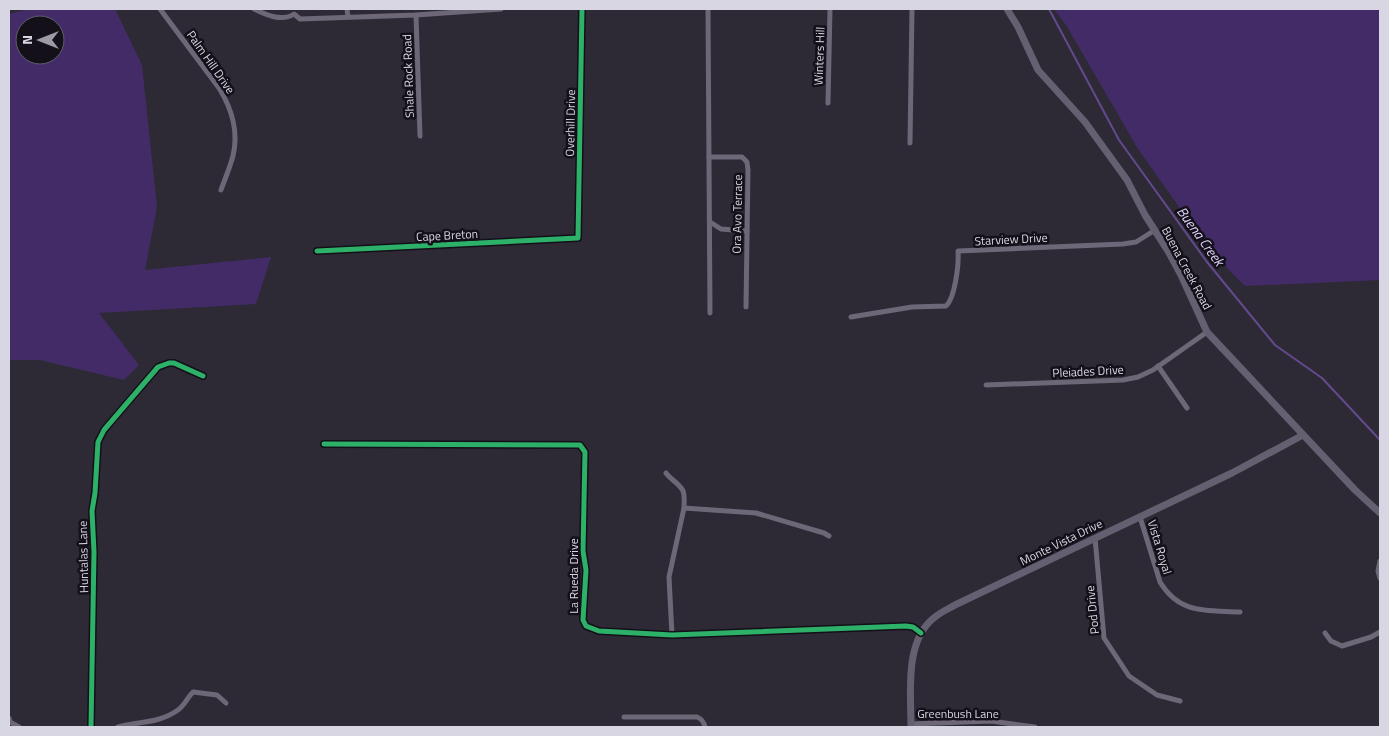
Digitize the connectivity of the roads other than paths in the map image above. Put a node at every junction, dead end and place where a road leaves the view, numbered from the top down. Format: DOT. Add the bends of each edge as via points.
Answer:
graph roads {
  1 [pos="160,9"];
  2 [pos="254,9"];
  3 [pos="347,9"];
  4 [pos="501,9"];
  5 [pos="582,9"];
  6 [pos="708,9"];
  7 [pos="830,9"];
  8 [pos="912,9"];
  9 [pos="1007,9"];
  10 [pos="416,14"];
  11 [pos="348,17"];
  12 [pos="828,103"];
  13 [pos="420,136"];
  14 [pos="910,143"];
  15 [pos="709,157"];
  16 [pos="221,190"];
  17 [pos="710,222"];
  18 [pos="747,230"];
  19 [pos="1154,230"];
  20 [pos="578,238"];
  21 [pos="317,251"];
  22 [pos="746,307"];
  23 [pos="710,313"];
  24 [pos="851,317"];
  25 [pos="1207,332"];
  26 [pos="1158,366"];
  27 [pos="203,376"];
  28 [pos="986,385"];
  29 [pos="1187,408"];
  30 [pos="1303,435"];
  31 [pos="324,444"];
  32 [pos="666,474"];
  33 [pos="684,508"];
  34 [pos="1380,513"];
  35 [pos="1140,516"];
  36 [pos="829,536"];
  37 [pos="1095,538"];
  38 [pos="1380,561"];
  39 [pos="1380,578"];
  40 [pos="1240,612"];
  41 [pos="1325,632"];
  42 [pos="1380,632"];
  43 [pos="921,633"];
  44 [pos="672,635"];
  45 [pos="1180,700"];
  46 [pos="226,703"];
  47 [pos="624,717"];
  48 [pos="9,718"];
  49 [pos="911,726"];
  50 [pos="19,727"];
  51 [pos="91,727"];
  52 [pos="118,727"];
  53 [pos="705,727"];
  54 [pos="1034,727"];
  1 -- 16 [label="street, Palm Hill Drive" via="219,88 233,116 236,132 233,156"];
  2 -- 11 [label="street" via="280,18 294,14 300,18"];
  3 -- 11 [label="street"];
  4 -- 10 [label="street"];
  5 -- 20 [label="street, Overhill Drive"];
  6 -- 15 [label="street"];
  7 -- 12 [label="street, Winters Hill"];
  8 -- 14 [label="street"];
  9 -- 19 [label="main road, Buena Creek Road" via="1038,70 1104,148 1127,180"];
  10 -- 11 [label="street"];
  10 -- 13 [label="street, Shale Rock Road"];
  15 -- 17 [label="street"];
  15 -- 18 [label="street, Ora Avo Terrace" via="742,158 747,162"];
  17 -- 18 [label="street" via="721,229"];
  17 -- 23 [label="street"];
  18 -- 22 [label="street, Ora Avo Terrace"];
  19 -- 24 [label="street, Starview Drive" via="1136,242 1123,244 958,251 954,285 950,303 946,306 912,307"];
  19 -- 25 [label="main road, Buena Creek Road" via="1181,274"];
  20 -- 21 [label="street, Cape Breton"];
  25 -- 26 [label="street, Pleiades Drive"];
  25 -- 30 [label="main road, Buena Creek Road"];
  26 -- 28 [label="street, Pleiades Drive" via="1142,376 1123,380"];
  26 -- 29 [label="street"];
  27 -- 51 [label="street, Huntalas Lane" via="174,363 158,367 104,430 98,442 92,511"];
  30 -- 34 [label="main road, Buena Creek Road"];
  30 -- 35 [label="main road, Monte Vista Drive"];
  31 -- 44 [label="street, La Rueda Drive" via="580,445 585,452 584,623 599,631"];
  32 -- 33 [label="street" via="684,493"];
  33 -- 36 [label="street" via="756,513"];
  33 -- 44 [label="street" via="669,576"];
  35 -- 37 [label="main road, Monte Vista Drive"];
  35 -- 40 [label="street, Vista Royal" via="1160,582 1176,601 1195,609"];
  37 -- 43 [label="main road, Monte Vista Drive" via="955,605 934,618"];
  37 -- 45 [label="street, Pod Drive" via="1104,638 1129,676 1157,695"];
  38 -- 39 [label="street"];
  41 -- 42 [label="street" via="1331,641 1342,646"];
  43 -- 44 [label="street, La Rueda Drive" via="906,626"];
  43 -- 49 [label="main road, Monte Vista Drive" via="913,654"];
  46 -- 52 [label="street" via="217,695 193,692 172,714"];
  47 -- 53 [label="street" via="697,717 702,719"];
  48 -- 50 [label="street"];
  49 -- 54 [label="street, Greenbush Lane" via="991,721"];
}
